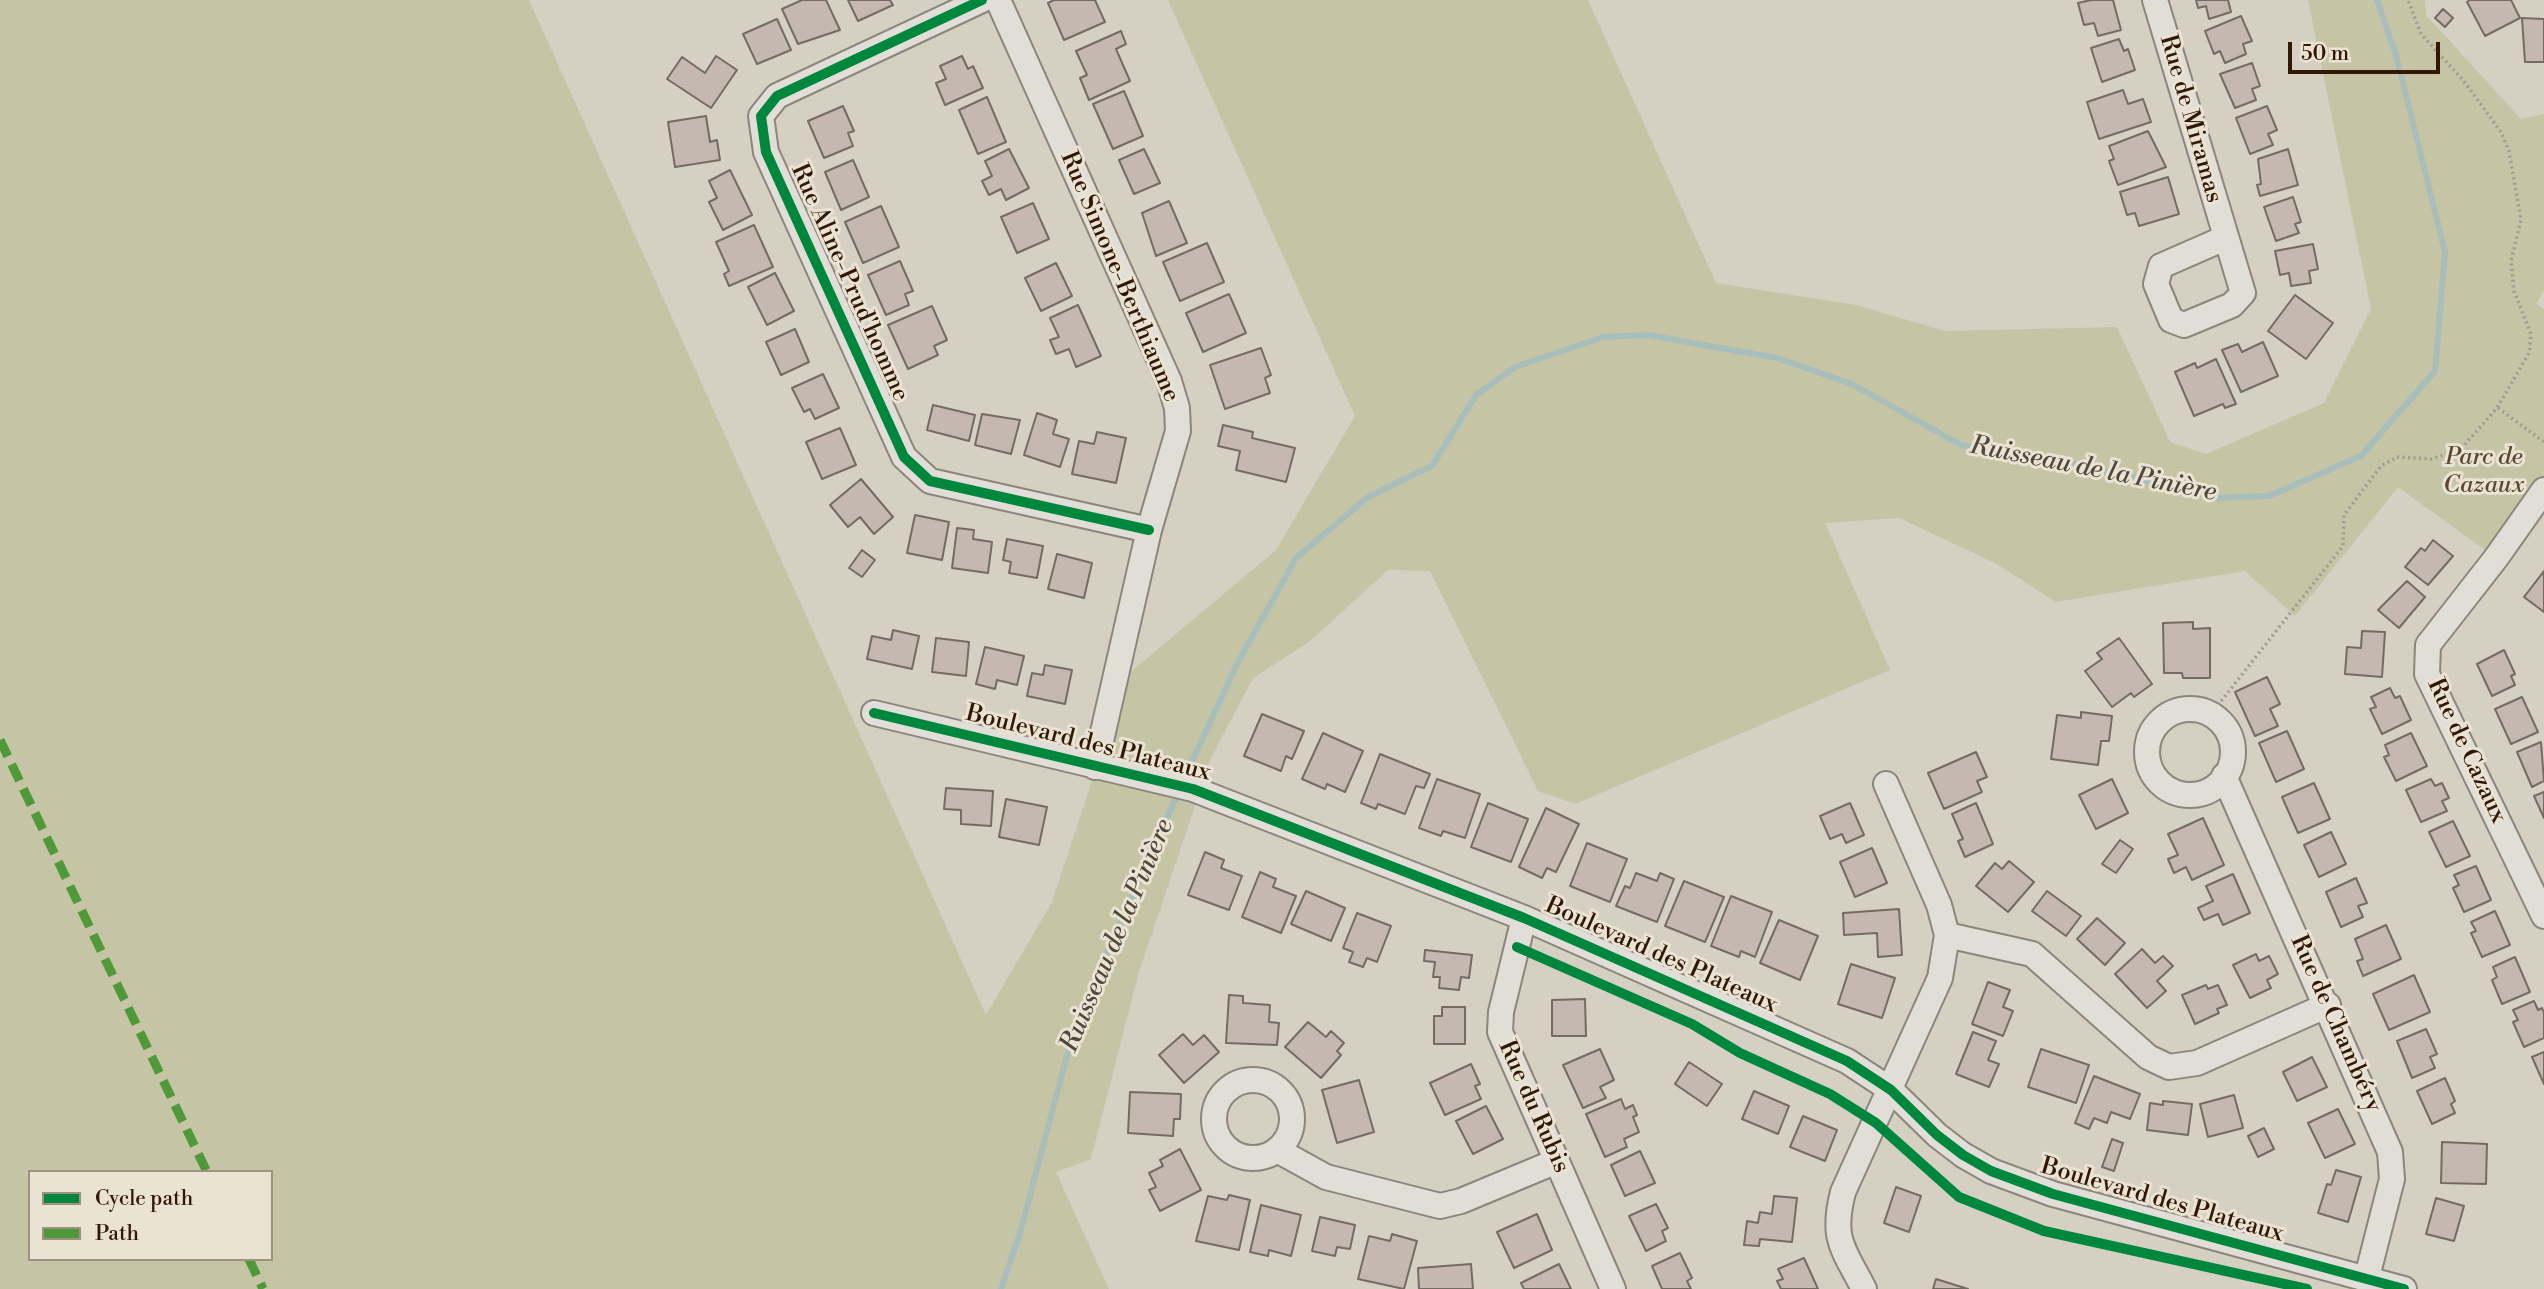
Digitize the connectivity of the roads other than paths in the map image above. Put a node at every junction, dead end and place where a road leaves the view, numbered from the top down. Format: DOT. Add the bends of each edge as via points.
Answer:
graph roads {
  1 [pos="982,0"];
  2 [pos="998,0"];
  3 [pos="2155,0"];
  4 [pos="2225,238"];
  5 [pos="2544,490"];
  6 [pos="1149,530"];
  7 [pos="874,713"];
  8 [pos="1095,767"];
  9 [pos="2224,776"];
  10 [pos="1886,784"];
  11 [pos="2544,916"];
  12 [pos="1524,918"];
  13 [pos="1947,935"];
  14 [pos="2328,1005"];
  15 [pos="1891,1090"];
  16 [pos="1277,1150"];
  17 [pos="1557,1161"];
  18 [pos="2365,1281"];
  19 [pos="1613,1289"];
  20 [pos="1864,1289"];
  21 [pos="2404,1289"];
  1 -- 6 [label="street, Rue Aline-Prud'homme" via="777,96 761,116 766,152 904,457 930,481"];
  2 -- 6 [label="street, Rue Simone-Berthiaume" via="1169,381 1177,408 1178,431"];
  3 -- 4 [label="street, Rue de Miramas"];
  5 -- 11 [label="street, Rue de Cazaux" via="2428,645 2427,674"];
  6 -- 8 [label="street, Rue Simone-Berthiaume"];
  7 -- 8 [label="street, Boulevard des Plateaux"];
  8 -- 12 [label="street, Boulevard des Plateaux" via="1193,789"];
  9 -- 9 [label="street" via="2202,793 2181,793 2162,785 2148,762 2150,734 2157,723 2169,714 2197,709 2211,714 2230,735 2233,749"];
  9 -- 14 [label="street, Rue de Chambéry"];
  10 -- 13 [label="street" via="1939,905"];
  12 -- 15 [label="street, Boulevard des Plateaux" via="1847,1061"];
  12 -- 17 [label="street, Rue du Rubis" via="1500,1032"];
  13 -- 14 [label="street" via="2032,954 2148,1057 2169,1067 2197,1063"];
  13 -- 15 [label="street" via="1940,978"];
  14 -- 18 [label="street, Rue de Chambéry" via="2390,1152 2392,1180"];
  15 -- 18 [label="street, Boulevard des Plateaux" via="1937,1135 1991,1171 2053,1194"];
  15 -- 20 [label="street" via="1838,1211 1837,1237"];
  16 -- 17 [label="street" via="1326,1177 1440,1206"];
  17 -- 19 [label="street, Rue du Rubis"];
  18 -- 21 [label="street, Boulevard des Plateaux"];
}
